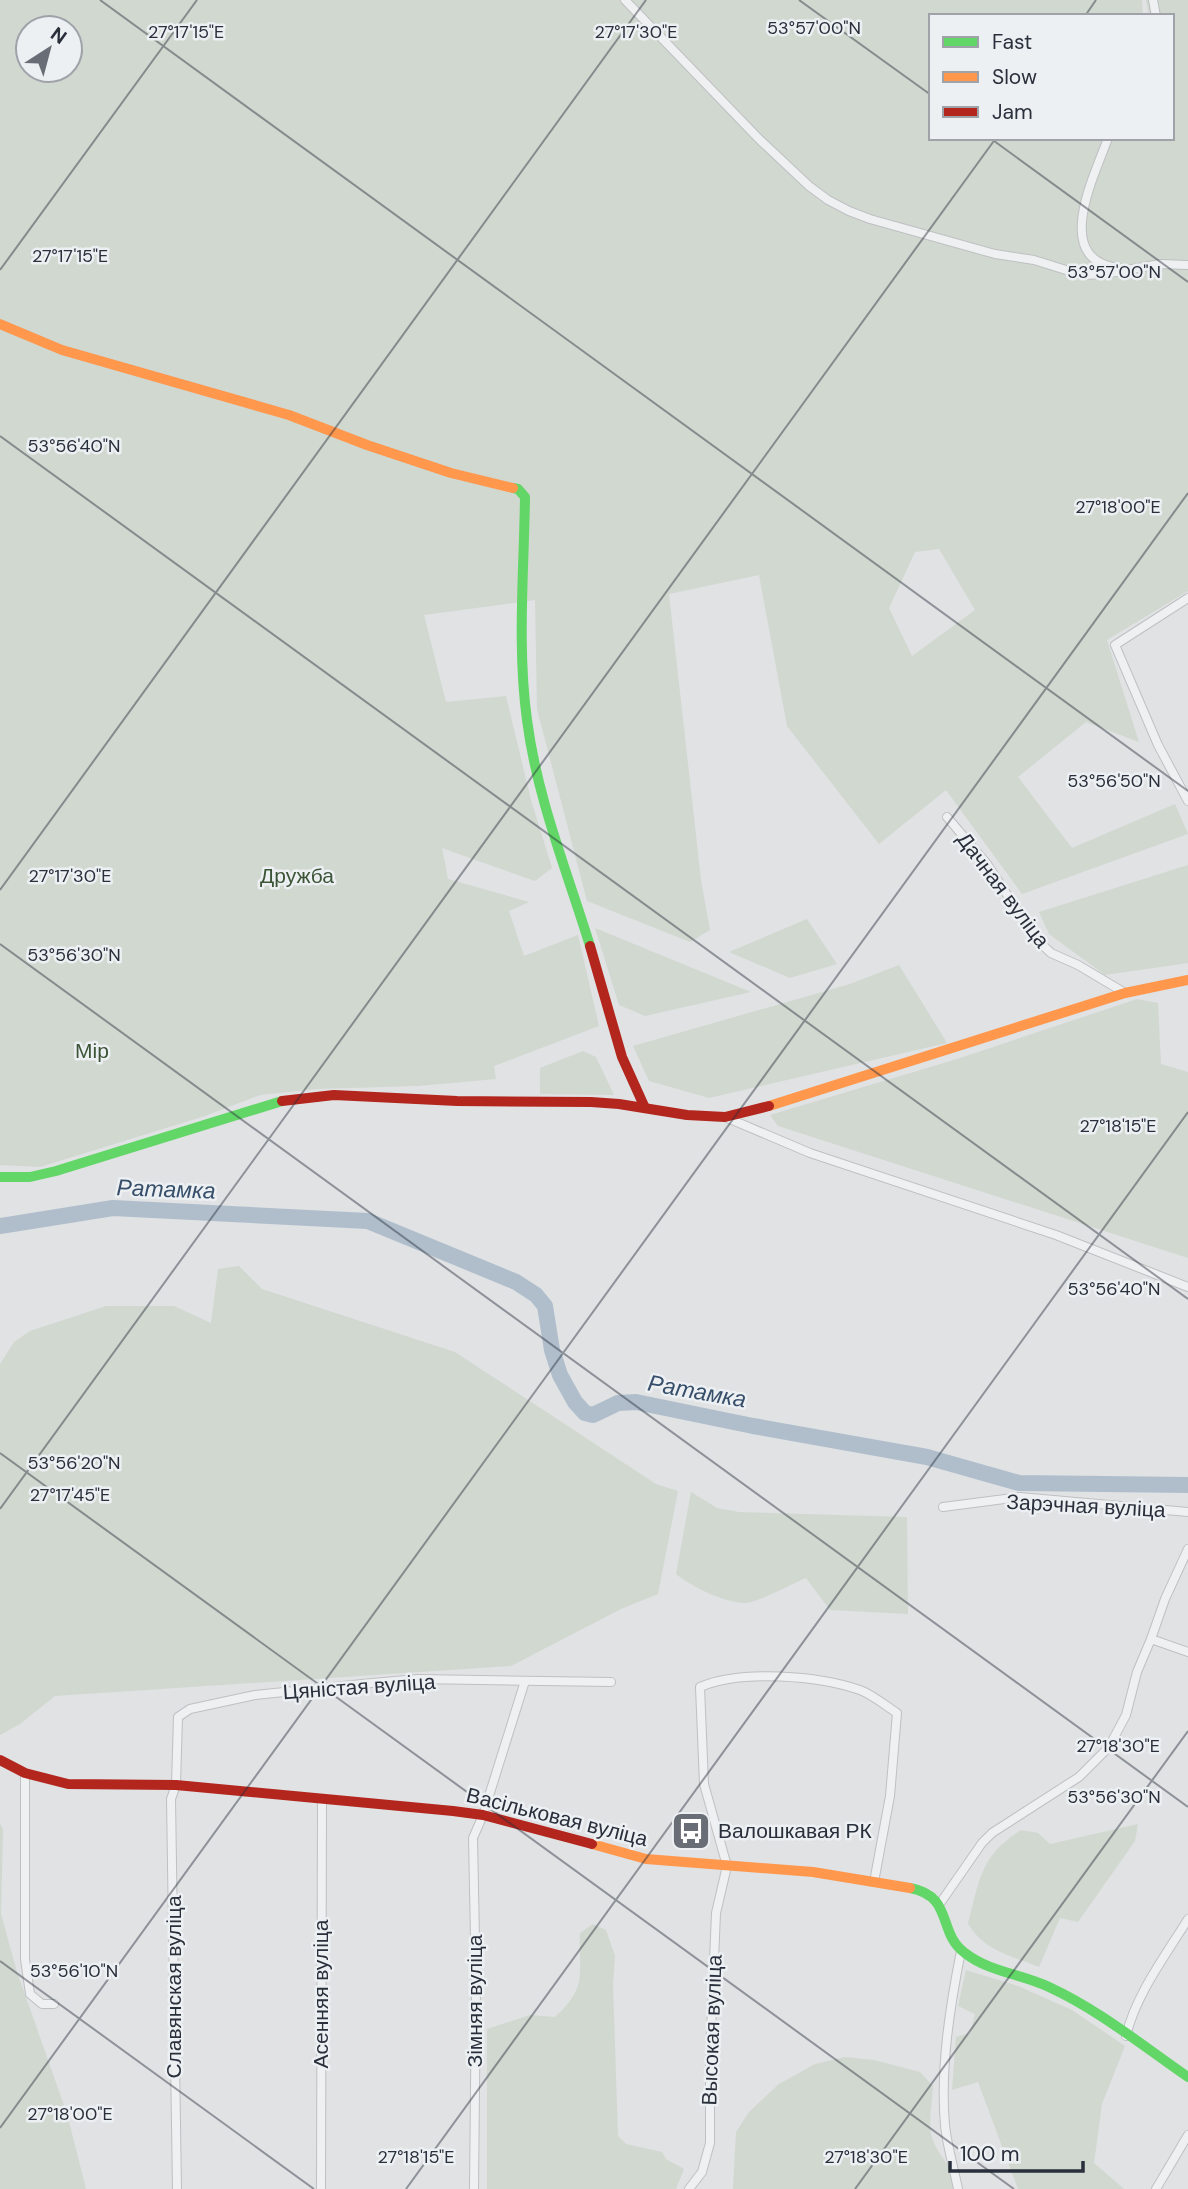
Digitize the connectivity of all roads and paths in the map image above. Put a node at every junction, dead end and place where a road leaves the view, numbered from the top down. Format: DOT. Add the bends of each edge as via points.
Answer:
graph roads {
  1 [pos="625,0"];
  2 [pos="1107,140"];
  3 [pos="1188,265"];
  4 [pos="1126,269"];
  5 [pos="0,324"];
  6 [pos="1188,598"];
  7 [pos="1188,801"];
  8 [pos="947,817"];
  9 [pos="1188,980"];
  10 [pos="1125,993"];
  11 [pos="645,1108"];
  12 [pos="725,1117"];
  13 [pos="0,1177"];
  14 [pos="1188,1287"];
  15 [pos="943,1507"];
  16 [pos="1188,1512"];
  17 [pos="1188,1549"];
  18 [pos="1151,1639"];
  19 [pos="1188,1652"];
  20 [pos="525,1681"];
  21 [pos="611,1682"];
  22 [pos="0,1760"];
  23 [pos="25,1773"];
  24 [pos="176,1785"];
  25 [pos="322,1800"];
  26 [pos="484,1815"];
  27 [pos="727,1866"];
  28 [pos="874,1882"];
  29 [pos="942,1907"];
  30 [pos="1188,1919"];
  31 [pos="961,1951"];
  32 [pos="54,2004"];
  33 [pos="1126,2036"];
  34 [pos="1188,2077"];
  35 [pos="1188,2136"];
  36 [pos="177,2189"];
  37 [pos="321,2189"];
  38 [pos="474,2189"];
  39 [pos="689,2189"];
  40 [pos="958,2189"];
  41 [pos="1156,2189"];
  1 -- 4 [label="street" via="759,139 828,200 870,219 1082,275"];
  2 -- 4 [label="street" via="1080,228 1087,253 1097,262"];
  3 -- 4 [label="street"];
  5 -- 11 [label="street" via="62,350 289,415 451,473 518,489 525,498 523,631 527,719 536,770 613,1026 633,1087"];
  6 -- 7 [label="street" via="1115,645"];
  8 -- 10 [label="street, Дачная вуліца" via="987,864 1036,939 1051,953"];
  9 -- 10 [label="street"];
  10 -- 12 [label="street"];
  11 -- 12 [label="street"];
  11 -- 13 [label="street" via="591,1102 314,1096 286,1100 56,1171"];
  12 -- 14 [label="street" via="810,1153 1056,1235"];
  15 -- 16 [label="street, Зарэчная вуліца" via="1020,1497"];
  17 -- 18 [label="street"];
  18 -- 19 [label="street"];
  18 -- 29 [label="street" via="1126,1716 1109,1746 1079,1777 992,1833"];
  20 -- 21 [label="street, Цяністая вуліца"];
  20 -- 24 [label="street, Цяністая вуліца" via="418,1679 255,1695 190,1709 178,1717"];
  20 -- 26 [label="street, Зімняя вуліца"];
  22 -- 23 [label="street, Васільковая вуліца"];
  23 -- 24 [label="street, Васільковая вуліца" via="68,1784"];
  23 -- 32 [label="street" via="25,1959 30,1994 42,2004"];
  24 -- 25 [label="street, Васільковая вуліца"];
  24 -- 36 [label="street, Славянская вуліца" via="171,1799"];
  25 -- 26 [label="street, Васільковая вуліца"];
  25 -- 37 [label="street, Асенняя вуліца"];
  26 -- 27 [label="street, Васільковая вуліца" via="646,1859"];
  26 -- 38 [label="street, Зімняя вуліца" via="473,1838"];
  27 -- 28 [label="street, Васільковая вуліца"];
  27 -- 28 [label="street" via="704,1784 700,1688 715,1680 758,1676 816,1679 863,1691 897,1713 890,1796"];
  27 -- 39 [label="street, Высокая вуліца" via="716,1913 710,2143 702,2172"];
  28 -- 29 [label="street, Васільковая вуліца" via="934,1896"];
  29 -- 31 [label="street"];
  30 -- 33 [label="street" via="1151,1979"];
  31 -- 33 [label="street" via="976,1961 1046,1986"];
  31 -- 40 [label="street" via="945,2085 945,2125"];
  33 -- 34 [label="street"];
  35 -- 41 [label="street"];
}
